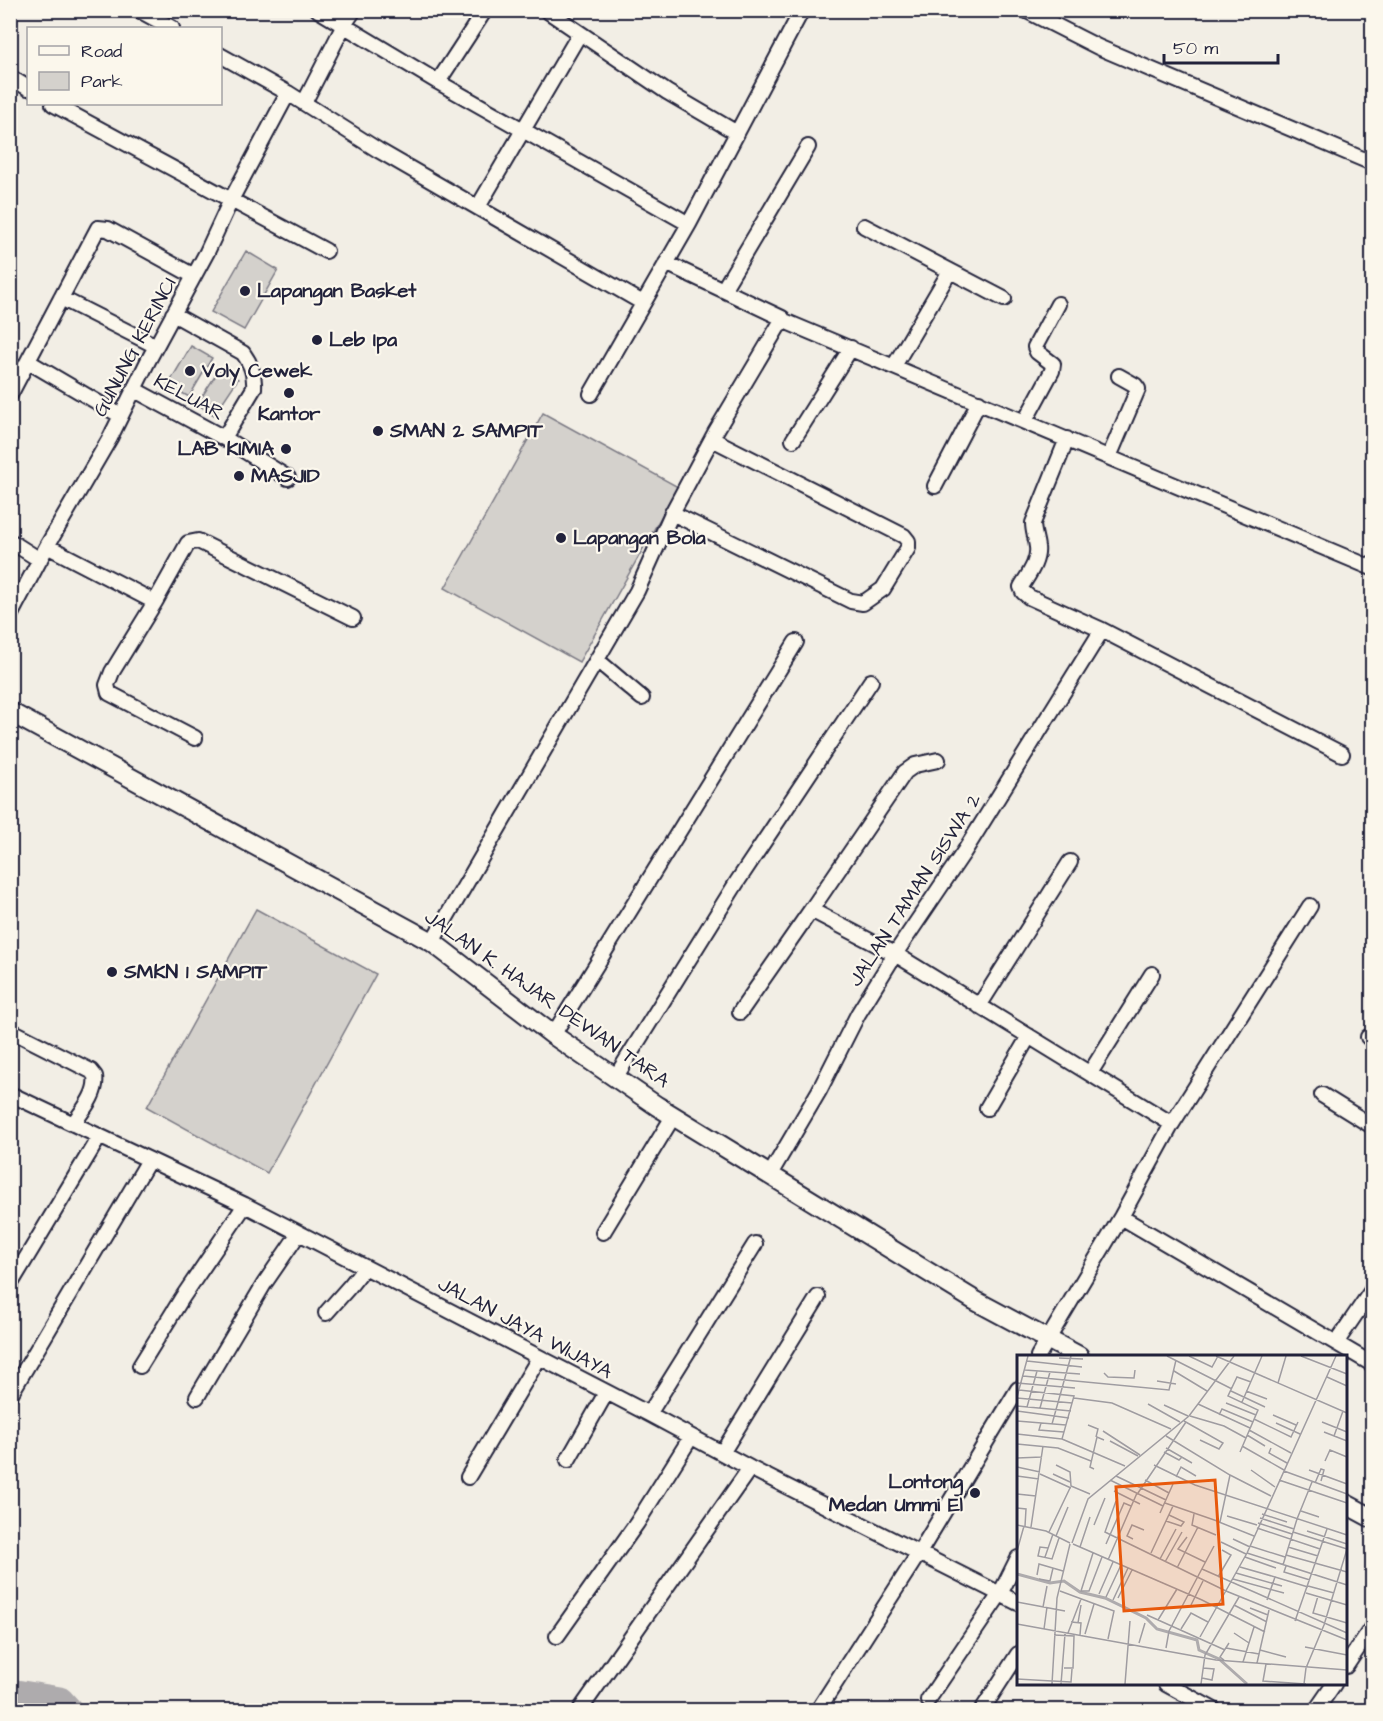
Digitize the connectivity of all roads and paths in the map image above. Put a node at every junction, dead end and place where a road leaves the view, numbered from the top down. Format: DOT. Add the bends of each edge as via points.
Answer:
graph roads {
  1 [pos="139,10"];
  2 [pos="318,10"];
  3 [pos="354,10"];
  4 [pos="485,10"];
  5 [pos="546,10"];
  6 [pos="802,10"];
  7 [pos="1025,10"];
  8 [pos="344,25"];
  9 [pos="170,27"];
  10 [pos="580,33"];
  11 [pos="222,57"];
  12 [pos="10,77"];
  13 [pos="438,82"];
  14 [pos="27,87"];
  15 [pos="288,93"];
  16 [pos="304,103"];
  17 [pos="55,105"];
  18 [pos="522,130"];
  19 [pos="737,133"];
  20 [pos="808,147"];
  21 [pos="1372,163"];
  22 [pos="231,200"];
  23 [pos="478,207"];
  24 [pos="689,224"];
  25 [pos="864,226"];
  26 [pos="326,251"];
  27 [pos="666,263"];
  28 [pos="950,271"];
  29 [pos="194,276"];
  30 [pos="723,290"];
  31 [pos="61,298"];
  32 [pos="1004,299"];
  33 [pos="643,303"];
  34 [pos="1058,304"];
  35 [pos="174,314"];
  36 [pos="782,320"];
  37 [pos="156,346"];
  38 [pos="851,348"];
  39 [pos="29,362"];
  40 [pos="894,366"];
  41 [pos="1119,376"];
  42 [pos="135,390"];
  43 [pos="591,394"];
  44 [pos="10,395"];
  45 [pos="979,402"];
  46 [pos="121,416"];
  47 [pos="1025,421"];
  48 [pos="224,438"];
  49 [pos="712,439"];
  50 [pos="1067,439"];
  51 [pos="793,440"];
  52 [pos="1109,457"];
  53 [pos="288,478"];
  54 [pos="935,486"];
  55 [pos="672,513"];
  56 [pos="10,541"];
  57 [pos="47,546"];
  58 [pos="40,560"];
  59 [pos="1372,568"];
  60 [pos="155,602"];
  61 [pos="10,616"];
  62 [pos="353,618"];
  63 [pos="1102,630"];
  64 [pos="796,642"];
  65 [pos="597,660"];
  66 [pos="871,681"];
  67 [pos="642,698"];
  68 [pos="10,712"];
  69 [pos="195,738"];
  70 [pos="1342,754"];
  71 [pos="938,760"];
  72 [pos="1070,862"];
  73 [pos="1310,906"];
  74 [pos="811,910"];
  75 [pos="432,942"];
  76 [pos="895,954"];
  77 [pos="1152,974"];
  78 [pos="979,1006"];
  79 [pos="740,1012"];
  80 [pos="10,1030"];
  81 [pos="553,1035"];
  82 [pos="1029,1036"];
  83 [pos="1090,1074"];
  84 [pos="615,1078"];
  85 [pos="10,1094"];
  86 [pos="1322,1095"];
  87 [pos="987,1108"];
  88 [pos="674,1115"];
  89 [pos="73,1124"];
  90 [pos="1172,1124"];
  91 [pos="1372,1126"];
  92 [pos="99,1137"];
  93 [pos="149,1160"];
  94 [pos="769,1176"];
  95 [pos="245,1205"];
  96 [pos="1121,1217"];
  97 [pos="603,1232"];
  98 [pos="300,1233"];
  99 [pos="755,1244"];
  100 [pos="365,1267"];
  101 [pos="10,1285"];
  102 [pos="1372,1290"];
  103 [pos="818,1297"];
  104 [pos="326,1313"];
  105 [pos="1048,1340"];
  106 [pos="1336,1343"];
  107 [pos="1039,1355"];
  108 [pos="1077,1355"];
  109 [pos="539,1358"];
  110 [pos="1372,1364"];
  111 [pos="140,1366"];
  112 [pos="1017,1391"];
  113 [pos="606,1393"];
  114 [pos="10,1395"];
  115 [pos="197,1397"];
  116 [pos="649,1414"];
  117 [pos="691,1437"];
  118 [pos="722,1453"];
  119 [pos="568,1460"];
  120 [pos="750,1468"];
  121 [pos="468,1477"];
  122 [pos="1347,1505"];
  123 [pos="1372,1518"];
  124 [pos="919,1553"];
  125 [pos="1017,1560"];
  126 [pos="1000,1594"];
  127 [pos="1017,1603"];
  128 [pos="1372,1627"];
  129 [pos="557,1636"];
  130 [pos="1017,1656"];
  131 [pos="1347,1664"];
  132 [pos="1170,1685"];
  133 [pos="1333,1685"];
  134 [pos="928,1700"];
  135 [pos="580,1710"];
  136 [pos="818,1710"];
  137 [pos="982,1710"];
  138 [pos="1214,1710"];
  139 [pos="1316,1710"];
  1 -- 9 [label="street"];
  2 -- 8 [label="street"];
  3 -- 8 [label="street"];
  4 -- 13 [label="street"];
  5 -- 10 [label="street"];
  6 -- 19 [label="street"];
  7 -- 21 [label="street" via="1116,55"];
  8 -- 13 [label="street"];
  8 -- 16 [label="street"];
  10 -- 18 [label="street"];
  10 -- 19 [label="street" via="667,92"];
  11 -- 15 [label="street"];
  12 -- 14 [label="street"];
  13 -- 18 [label="street"];
  15 -- 16 [label="street"];
  15 -- 22 [label="street, GUNUNG KERINCI"];
  16 -- 23 [label="street"];
  17 -- 22 [label="street"];
  18 -- 23 [label="street"];
  18 -- 24 [label="street"];
  19 -- 24 [label="street"];
  20 -- 30 [label="street"];
  22 -- 26 [label="street"];
  22 -- 29 [label="street, GUNUNG KERINCI"];
  23 -- 33 [label="street"];
  24 -- 27 [label="street"];
  25 -- 28 [label="street"];
  27 -- 30 [label="street"];
  27 -- 33 [label="street"];
  28 -- 32 [label="street"];
  28 -- 40 [label="street"];
  29 -- 31 [label="street" via="108,229 98,228"];
  29 -- 35 [label="street, GUNUNG KERINCI"];
  30 -- 36 [label="street"];
  31 -- 37 [label="street"];
  31 -- 39 [label="street"];
  33 -- 43 [label="street"];
  34 -- 47 [label="street" via="1035,347 1053,364 1052,371"];
  35 -- 37 [label="street, GUNUNG KERINCI"];
  35 -- 48 [label="street" via="243,354 252,370 254,388"];
  36 -- 38 [label="street"];
  36 -- 49 [label="street"];
  37 -- 42 [label="street, GUNUNG KERINCI"];
  38 -- 40 [label="street"];
  38 -- 51 [label="street"];
  39 -- 44 [label="street"];
  39 -- 46 [label="street"];
  40 -- 45 [label="street"];
  41 -- 52 [label="street" via="1138,389"];
  42 -- 46 [label="street, GUNUNG KERINCI"];
  42 -- 48 [label="street, KELUAR"];
  45 -- 47 [label="street"];
  45 -- 54 [label="street"];
  46 -- 57 [label="street, GUNUNG KERINCI"];
  47 -- 50 [label="street"];
  48 -- 53 [label="street, KELUAR"];
  49 -- 55 [label="street"];
  49 -- 55 [label="street" via="904,536 908,548 883,589 863,603 851,602"];
  50 -- 52 [label="street"];
  50 -- 63 [label="street" via="1033,523 1037,552 1022,587 1029,597"];
  52 -- 59 [label="street"];
  55 -- 65 [label="street" via="637,591"];
  56 -- 58 [label="street"];
  57 -- 58 [label="street, GUNUNG KERINCI"];
  57 -- 60 [label="street"];
  58 -- 61 [label="street, GUNUNG KERINCI"];
  60 -- 62 [label="street" via="185,546 195,540"];
  60 -- 69 [label="street" via="112,672 107,685 109,693"];
  63 -- 70 [label="street"];
  63 -- 76 [label="street, JALAN TAMAN SISWA 2" via="964,852"];
  64 -- 81 [label="street"];
  65 -- 67 [label="street"];
  65 -- 75 [label="street"];
  66 -- 84 [label="street" via="737,882"];
  68 -- 75 [label="street, JALAN K. HAJAR DEWAN TARA"];
  71 -- 74 [label="street" via="915,765 905,772"];
  72 -- 78 [label="street"];
  73 -- 90 [label="street"];
  74 -- 76 [label="street"];
  74 -- 79 [label="street"];
  75 -- 81 [label="street, JALAN K. HAJAR DEWAN TARA"];
  76 -- 78 [label="street"];
  76 -- 94 [label="street, JALAN TAMAN SISWA 2"];
  77 -- 83 [label="street"];
  78 -- 82 [label="street"];
  80 -- 89 [label="street" via="95,1076 96,1085"];
  81 -- 84 [label="street, JALAN K. HAJAR DEWAN TARA"];
  82 -- 83 [label="street"];
  82 -- 87 [label="street"];
  83 -- 90 [label="street"];
  84 -- 88 [label="street, JALAN K. HAJAR DEWAN TARA"];
  85 -- 89 [label="street, JALAN JAYA WIJAYA"];
  86 -- 91 [label="street"];
  88 -- 94 [label="street, JALAN K. HAJAR DEWAN TARA"];
  88 -- 97 [label="street"];
  89 -- 92 [label="street, JALAN JAYA WIJAYA"];
  90 -- 96 [label="street"];
  92 -- 93 [label="street, JALAN JAYA WIJAYA"];
  92 -- 101 [label="street"];
  93 -- 95 [label="street, JALAN JAYA WIJAYA"];
  93 -- 114 [label="street"];
  94 -- 105 [label="street, JALAN K. HAJAR DEWAN TARA" via="974,1300"];
  95 -- 98 [label="street, JALAN JAYA WIJAYA"];
  95 -- 111 [label="street"];
  96 -- 105 [label="street"];
  96 -- 106 [label="street"];
  98 -- 100 [label="street, JALAN JAYA WIJAYA"];
  98 -- 115 [label="street" via="264,1284"];
  99 -- 116 [label="street"];
  100 -- 104 [label="street"];
  100 -- 109 [label="street, JALAN JAYA WIJAYA"];
  102 -- 106 [label="street"];
  103 -- 118 [label="street"];
  105 -- 107 [label="street"];
  105 -- 108 [label="street, JALAN K. HAJAR DEWAN TARA"];
  106 -- 110 [label="street"];
  109 -- 113 [label="street, JALAN JAYA WIJAYA"];
  109 -- 121 [label="street"];
  112 -- 124 [label="street"];
  113 -- 116 [label="street, JALAN JAYA WIJAYA"];
  113 -- 119 [label="street"];
  116 -- 117 [label="street, JALAN JAYA WIJAYA"];
  117 -- 118 [label="street, JALAN JAYA WIJAYA"];
  117 -- 129 [label="street" via="637,1523"];
  118 -- 120 [label="street, JALAN JAYA WIJAYA"];
  120 -- 124 [label="street, JALAN JAYA WIJAYA"];
  120 -- 135 [label="street"];
  122 -- 123 [label="street"];
  124 -- 126 [label="street, JALAN JAYA WIJAYA"];
  124 -- 136 [label="street"];
  125 -- 126 [label="street"];
  126 -- 127 [label="street, JALAN JAYA WIJAYA"];
  126 -- 134 [label="street"];
  128 -- 131 [label="street"];
  130 -- 137 [label="street"];
  132 -- 138 [label="street"];
  133 -- 139 [label="street"];
}
